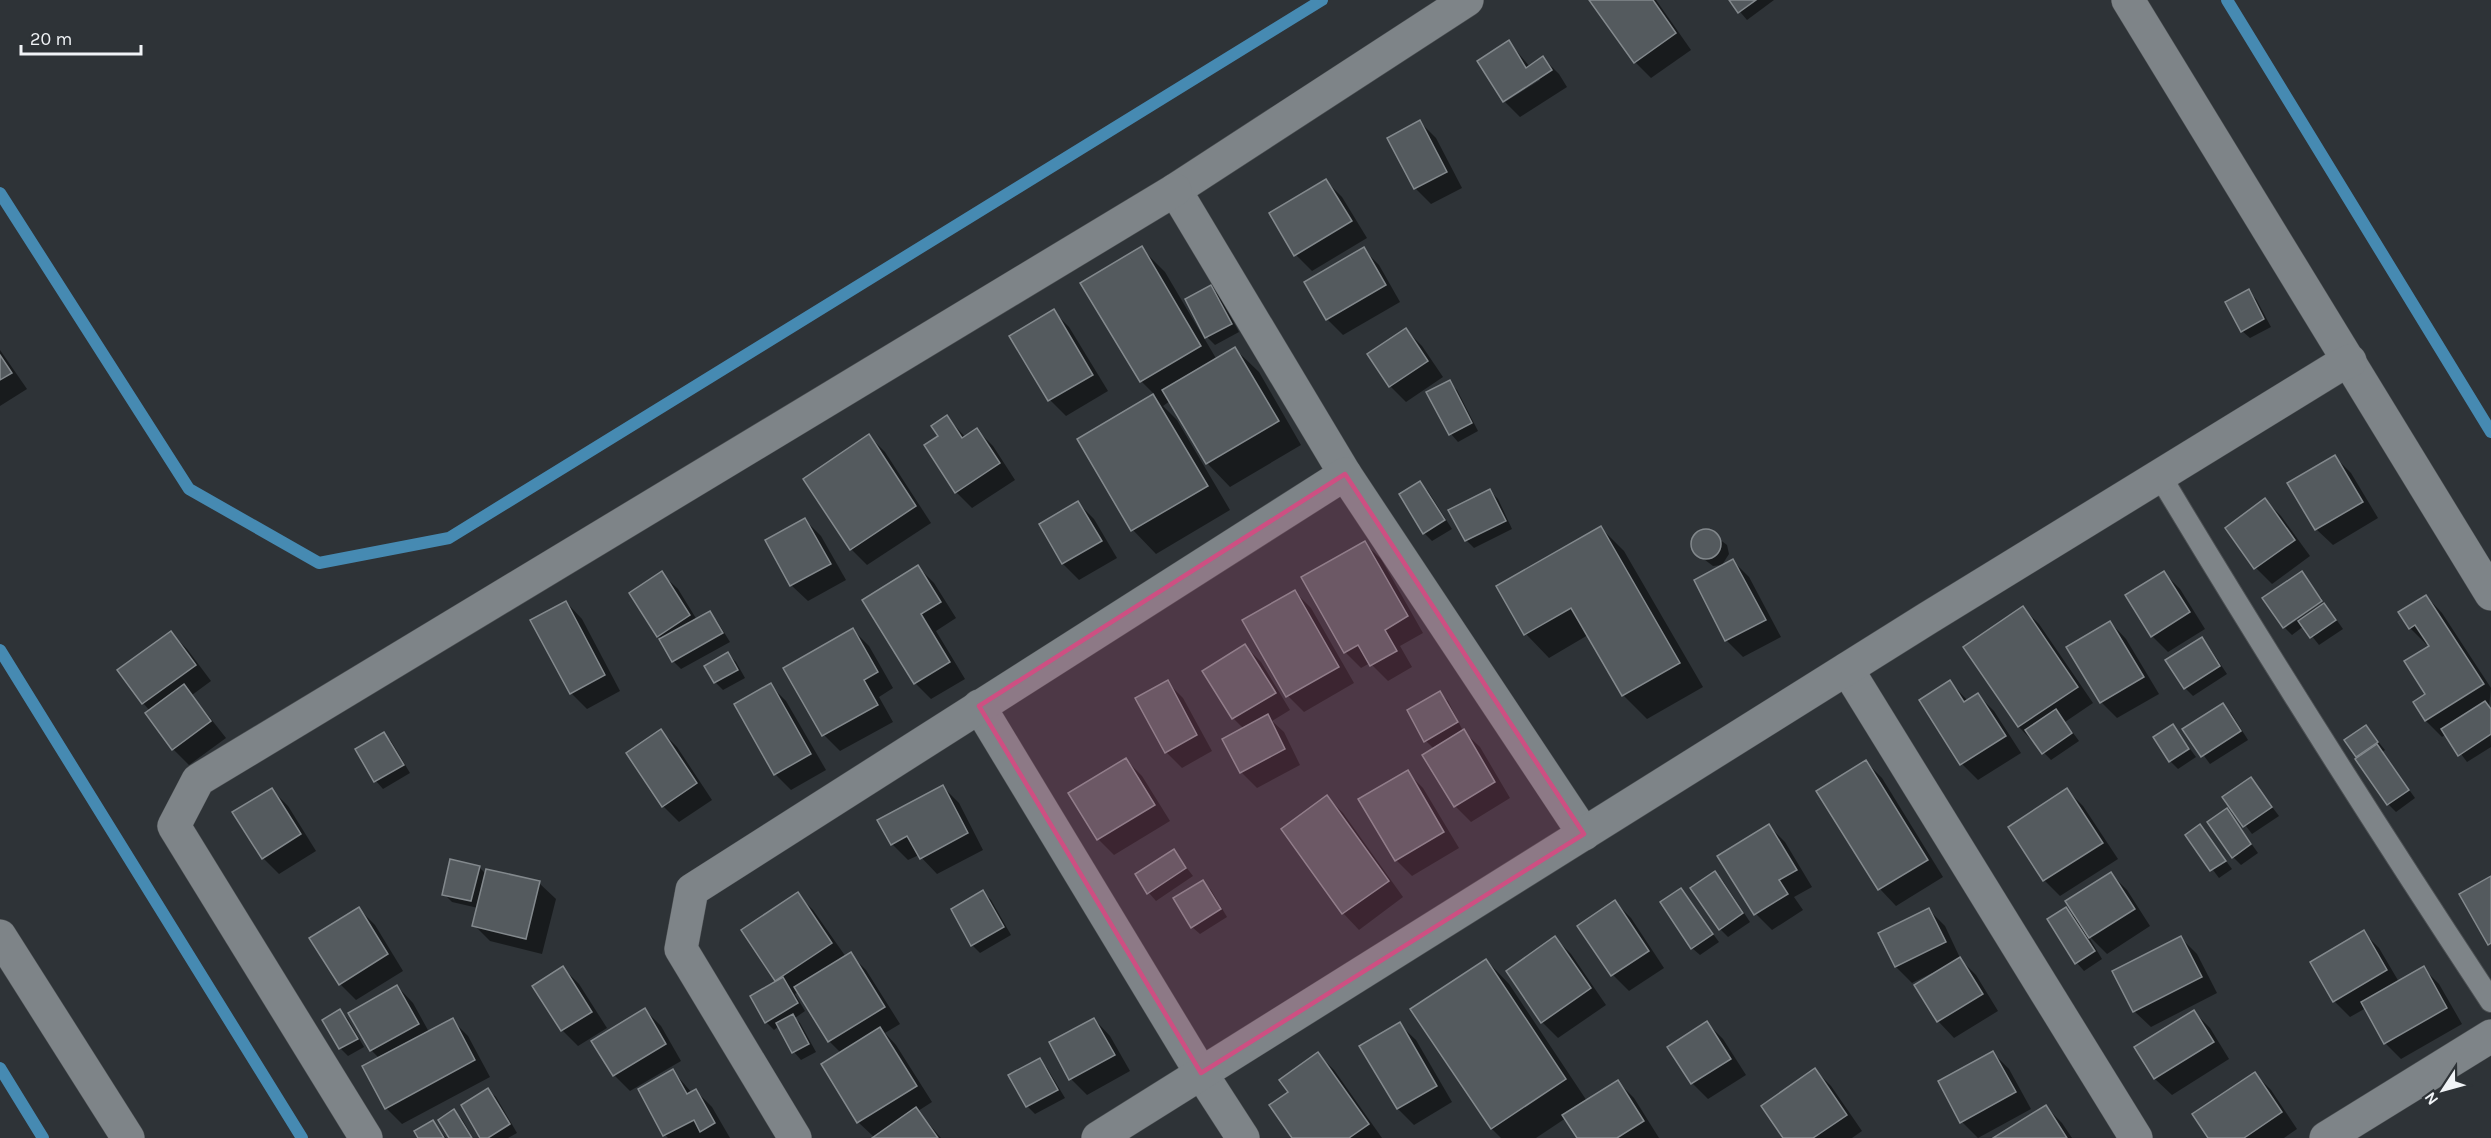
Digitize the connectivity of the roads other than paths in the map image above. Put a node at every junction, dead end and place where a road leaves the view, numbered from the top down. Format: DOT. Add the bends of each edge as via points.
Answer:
graph roads {
  1 [pos="1467,0"];
  2 [pos="2128,0"];
  3 [pos="1175,190"];
  4 [pos="2350,362"];
  5 [pos="1345,474"];
  6 [pos="2160,476"];
  7 [pos="2491,594"];
  8 [pos="1847,669"];
  9 [pos="979,706"];
  10 [pos="1584,834"];
  11 [pos="0,936"];
  12 [pos="2491,1001"];
  13 [pos="2491,1036"];
  14 [pos="1201,1073"];
  15 [pos="128,1138"];
  16 [pos="366,1138"];
  17 [pos="795,1138"];
  18 [pos="1098,1138"];
  19 [pos="1243,1138"];
  20 [pos="2136,1138"];
  21 [pos="2326,1138"];
  1 -- 3 [label="street"];
  2 -- 4 [label="street"];
  3 -- 5 [label="street"];
  3 -- 16 [label="street" via="198,780 174,826"];
  4 -- 6 [label="street"];
  4 -- 7 [label="street"];
  5 -- 9 [label="street"];
  5 -- 10 [label="street"];
  6 -- 8 [label="street"];
  6 -- 12 [label="lane" via="2358,796"];
  8 -- 10 [label="street"];
  8 -- 20 [label="street"];
  9 -- 14 [label="street"];
  9 -- 17 [label="street" via="692,890 681,949"];
  10 -- 14 [label="street"];
  11 -- 15 [label="street"];
  13 -- 21 [label="street"];
  14 -- 18 [label="street"];
  14 -- 19 [label="street"];
}
